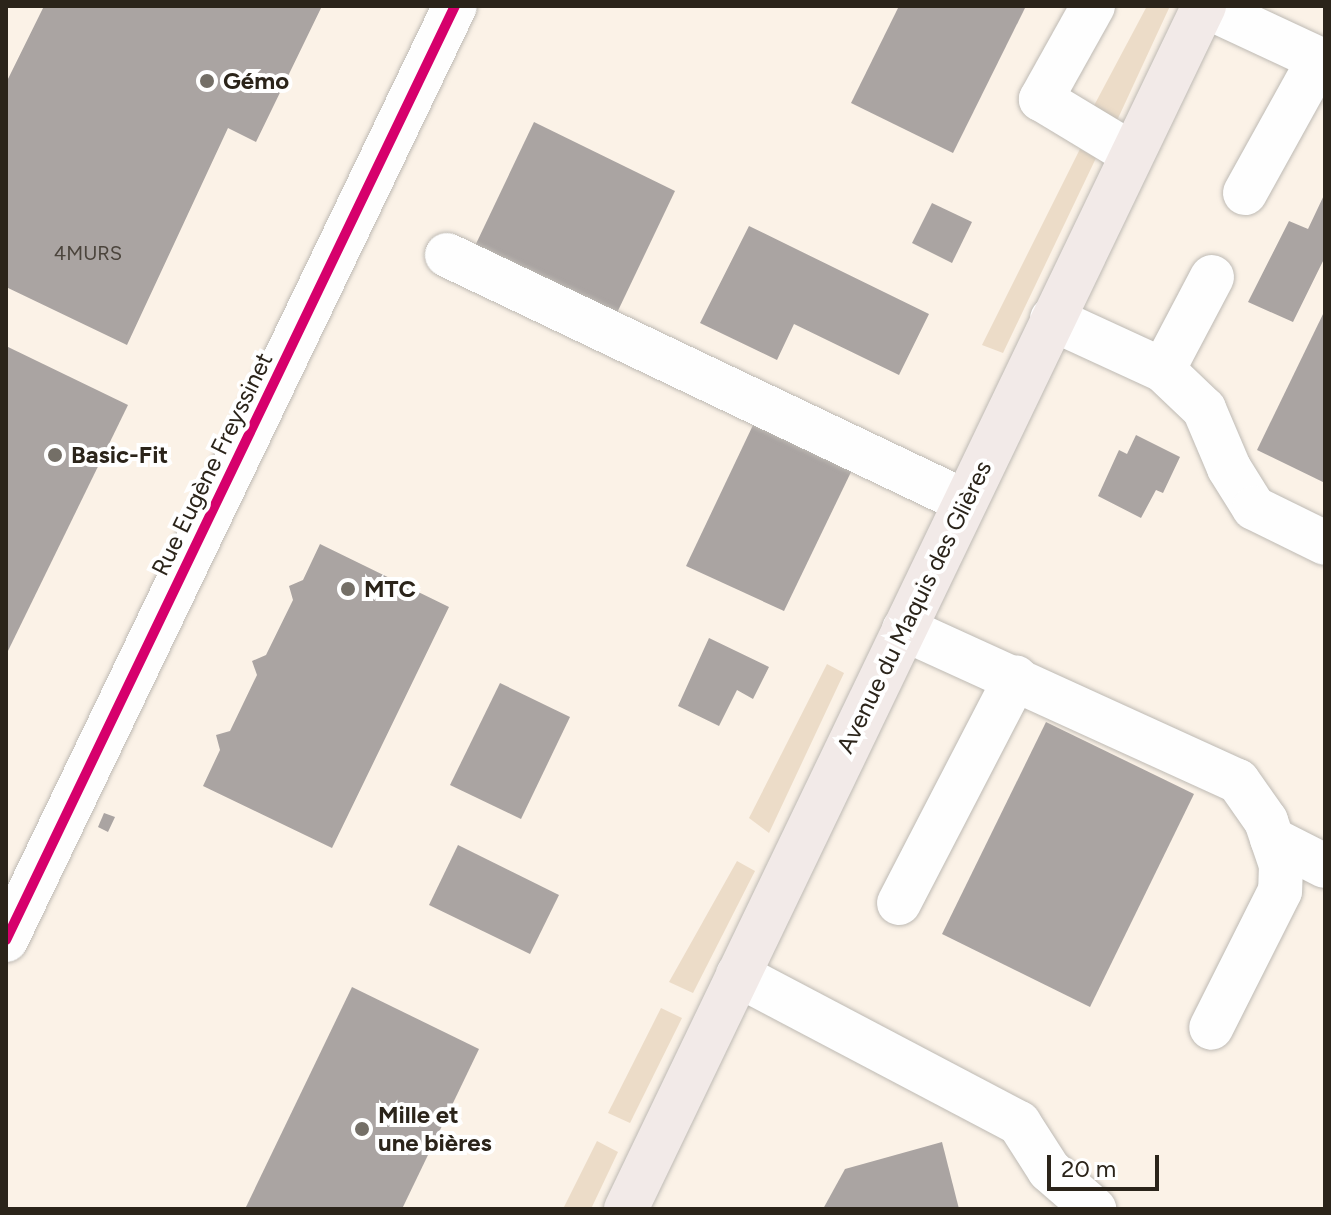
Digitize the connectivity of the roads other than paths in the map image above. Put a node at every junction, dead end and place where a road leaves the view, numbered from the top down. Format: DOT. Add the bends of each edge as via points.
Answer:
graph roads {
  1 [pos="455,6"];
  2 [pos="1093,6"];
  3 [pos="1205,6"];
  4 [pos="1321,62"];
  5 [pos="1132,154"];
  6 [pos="1245,193"];
  7 [pos="447,255"];
  8 [pos="1212,277"];
  9 [pos="1052,319"];
  10 [pos="1163,370"];
  11 [pos="964,501"];
  12 [pos="1325,543"];
  13 [pos="904,629"];
  14 [pos="1016,677"];
  15 [pos="1272,839"];
  16 [pos="1325,866"];
  17 [pos="899,903"];
  18 [pos="6,940"];
  19 [pos="738,975"];
  20 [pos="1211,1028"];
  21 [pos="626,1209"];
  22 [pos="1094,1209"];
  1 -- 18 [label="street, Rue Eugène Freyssinet"];
  2 -- 5 [label="street" via="1041,99"];
  3 -- 4 [label="street"];
  3 -- 5 [label="main road, Avenue du Maquis des Glières"];
  4 -- 6 [label="street"];
  5 -- 9 [label="main road, Avenue du Maquis des Glières"];
  7 -- 11 [label="street"];
  8 -- 10 [label="street"];
  9 -- 10 [label="street"];
  9 -- 11 [label="main road, Avenue du Maquis des Glières"];
  10 -- 12 [label="street" via="1204,409 1229,468 1254,508"];
  11 -- 13 [label="main road, Avenue du Maquis des Glières"];
  13 -- 14 [label="street"];
  13 -- 19 [label="main road, Avenue du Maquis des Glières"];
  14 -- 15 [label="street" via="1238,781"];
  14 -- 17 [label="street"];
  15 -- 16 [label="street"];
  15 -- 20 [label="street" via="1281,865 1280,891"];
  19 -- 21 [label="main road, Avenue du Maquis des Glières"];
  19 -- 22 [label="street" via="1019,1123 1049,1170"];
}
